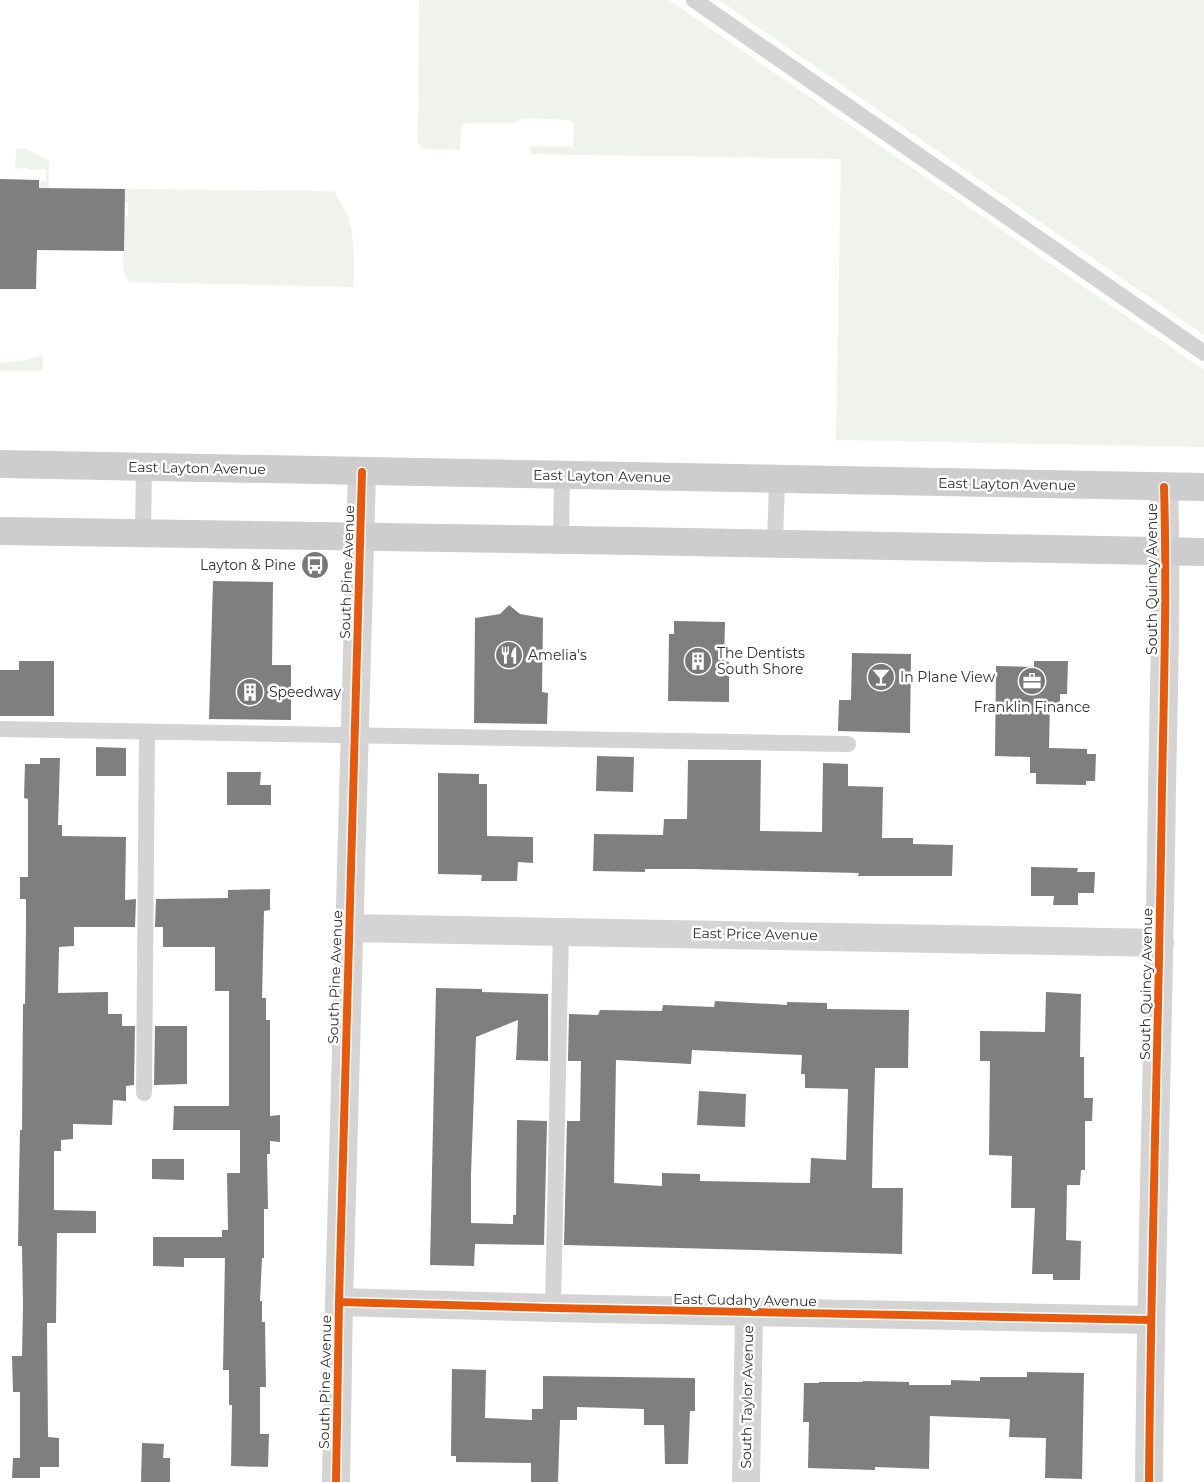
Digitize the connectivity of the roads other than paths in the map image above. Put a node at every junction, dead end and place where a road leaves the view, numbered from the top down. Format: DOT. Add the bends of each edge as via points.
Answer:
graph roads {
  1 [pos="694,0"];
  2 [pos="1204,353"];
  3 [pos="0,464"];
  4 [pos="144,467"];
  5 [pos="362,472"];
  6 [pos="562,475"];
  7 [pos="777,480"];
  8 [pos="1164,487"];
  9 [pos="1204,487"];
  10 [pos="0,531"];
  11 [pos="143,533"];
  12 [pos="360,537"];
  13 [pos="561,540"];
  14 [pos="774,544"];
  15 [pos="1166,552"];
  16 [pos="1204,552"];
  17 [pos="0,729"];
  18 [pos="147,732"];
  19 [pos="355,736"];
  20 [pos="848,744"];
  21 [pos="349,928"];
  22 [pos="561,930"];
  23 [pos="1160,943"];
  24 [pos="144,1093"];
  25 [pos="339,1302"];
  26 [pos="553,1308"];
  27 [pos="749,1312"];
  28 [pos="1151,1320"];
  29 [pos="336,1482"];
  30 [pos="746,1482"];
  31 [pos="1150,1482"];
  1 -- 2 [label="lane"];
  3 -- 4 [label="main road, East Layton Avenue"];
  4 -- 5 [label="main road, East Layton Avenue"];
  4 -- 11 [label="lane"];
  5 -- 6 [label="main road, East Layton Avenue"];
  5 -- 12 [label="street, South Pine Avenue"];
  6 -- 7 [label="main road, East Layton Avenue"];
  6 -- 13 [label="lane"];
  7 -- 8 [label="main road, East Layton Avenue"];
  7 -- 14 [label="lane"];
  8 -- 9 [label="main road, East Layton Avenue"];
  8 -- 15 [label="street, South Quincy Avenue"];
  10 -- 11 [label="main road"];
  11 -- 12 [label="main road"];
  12 -- 13 [label="main road"];
  12 -- 19 [label="street, South Pine Avenue"];
  13 -- 14 [label="main road"];
  14 -- 15 [label="main road"];
  15 -- 16 [label="main road"];
  15 -- 23 [label="street, South Quincy Avenue"];
  17 -- 18 [label="lane"];
  18 -- 19 [label="lane"];
  18 -- 24 [label="lane"];
  19 -- 20 [label="lane"];
  19 -- 21 [label="street, South Pine Avenue"];
  21 -- 22 [label="street, East Price Avenue"];
  21 -- 25 [label="street, South Pine Avenue"];
  22 -- 23 [label="street, East Price Avenue"];
  22 -- 26 [label="lane"];
  23 -- 28 [label="street, South Quincy Avenue"];
  25 -- 26 [label="street, East Cudahy Avenue"];
  25 -- 29 [label="street, South Pine Avenue"];
  26 -- 27 [label="street, East Cudahy Avenue"];
  27 -- 28 [label="street, East Cudahy Avenue"];
  27 -- 30 [label="street, South Taylor Avenue"];
  28 -- 31 [label="street, South Quincy Avenue"];
}
